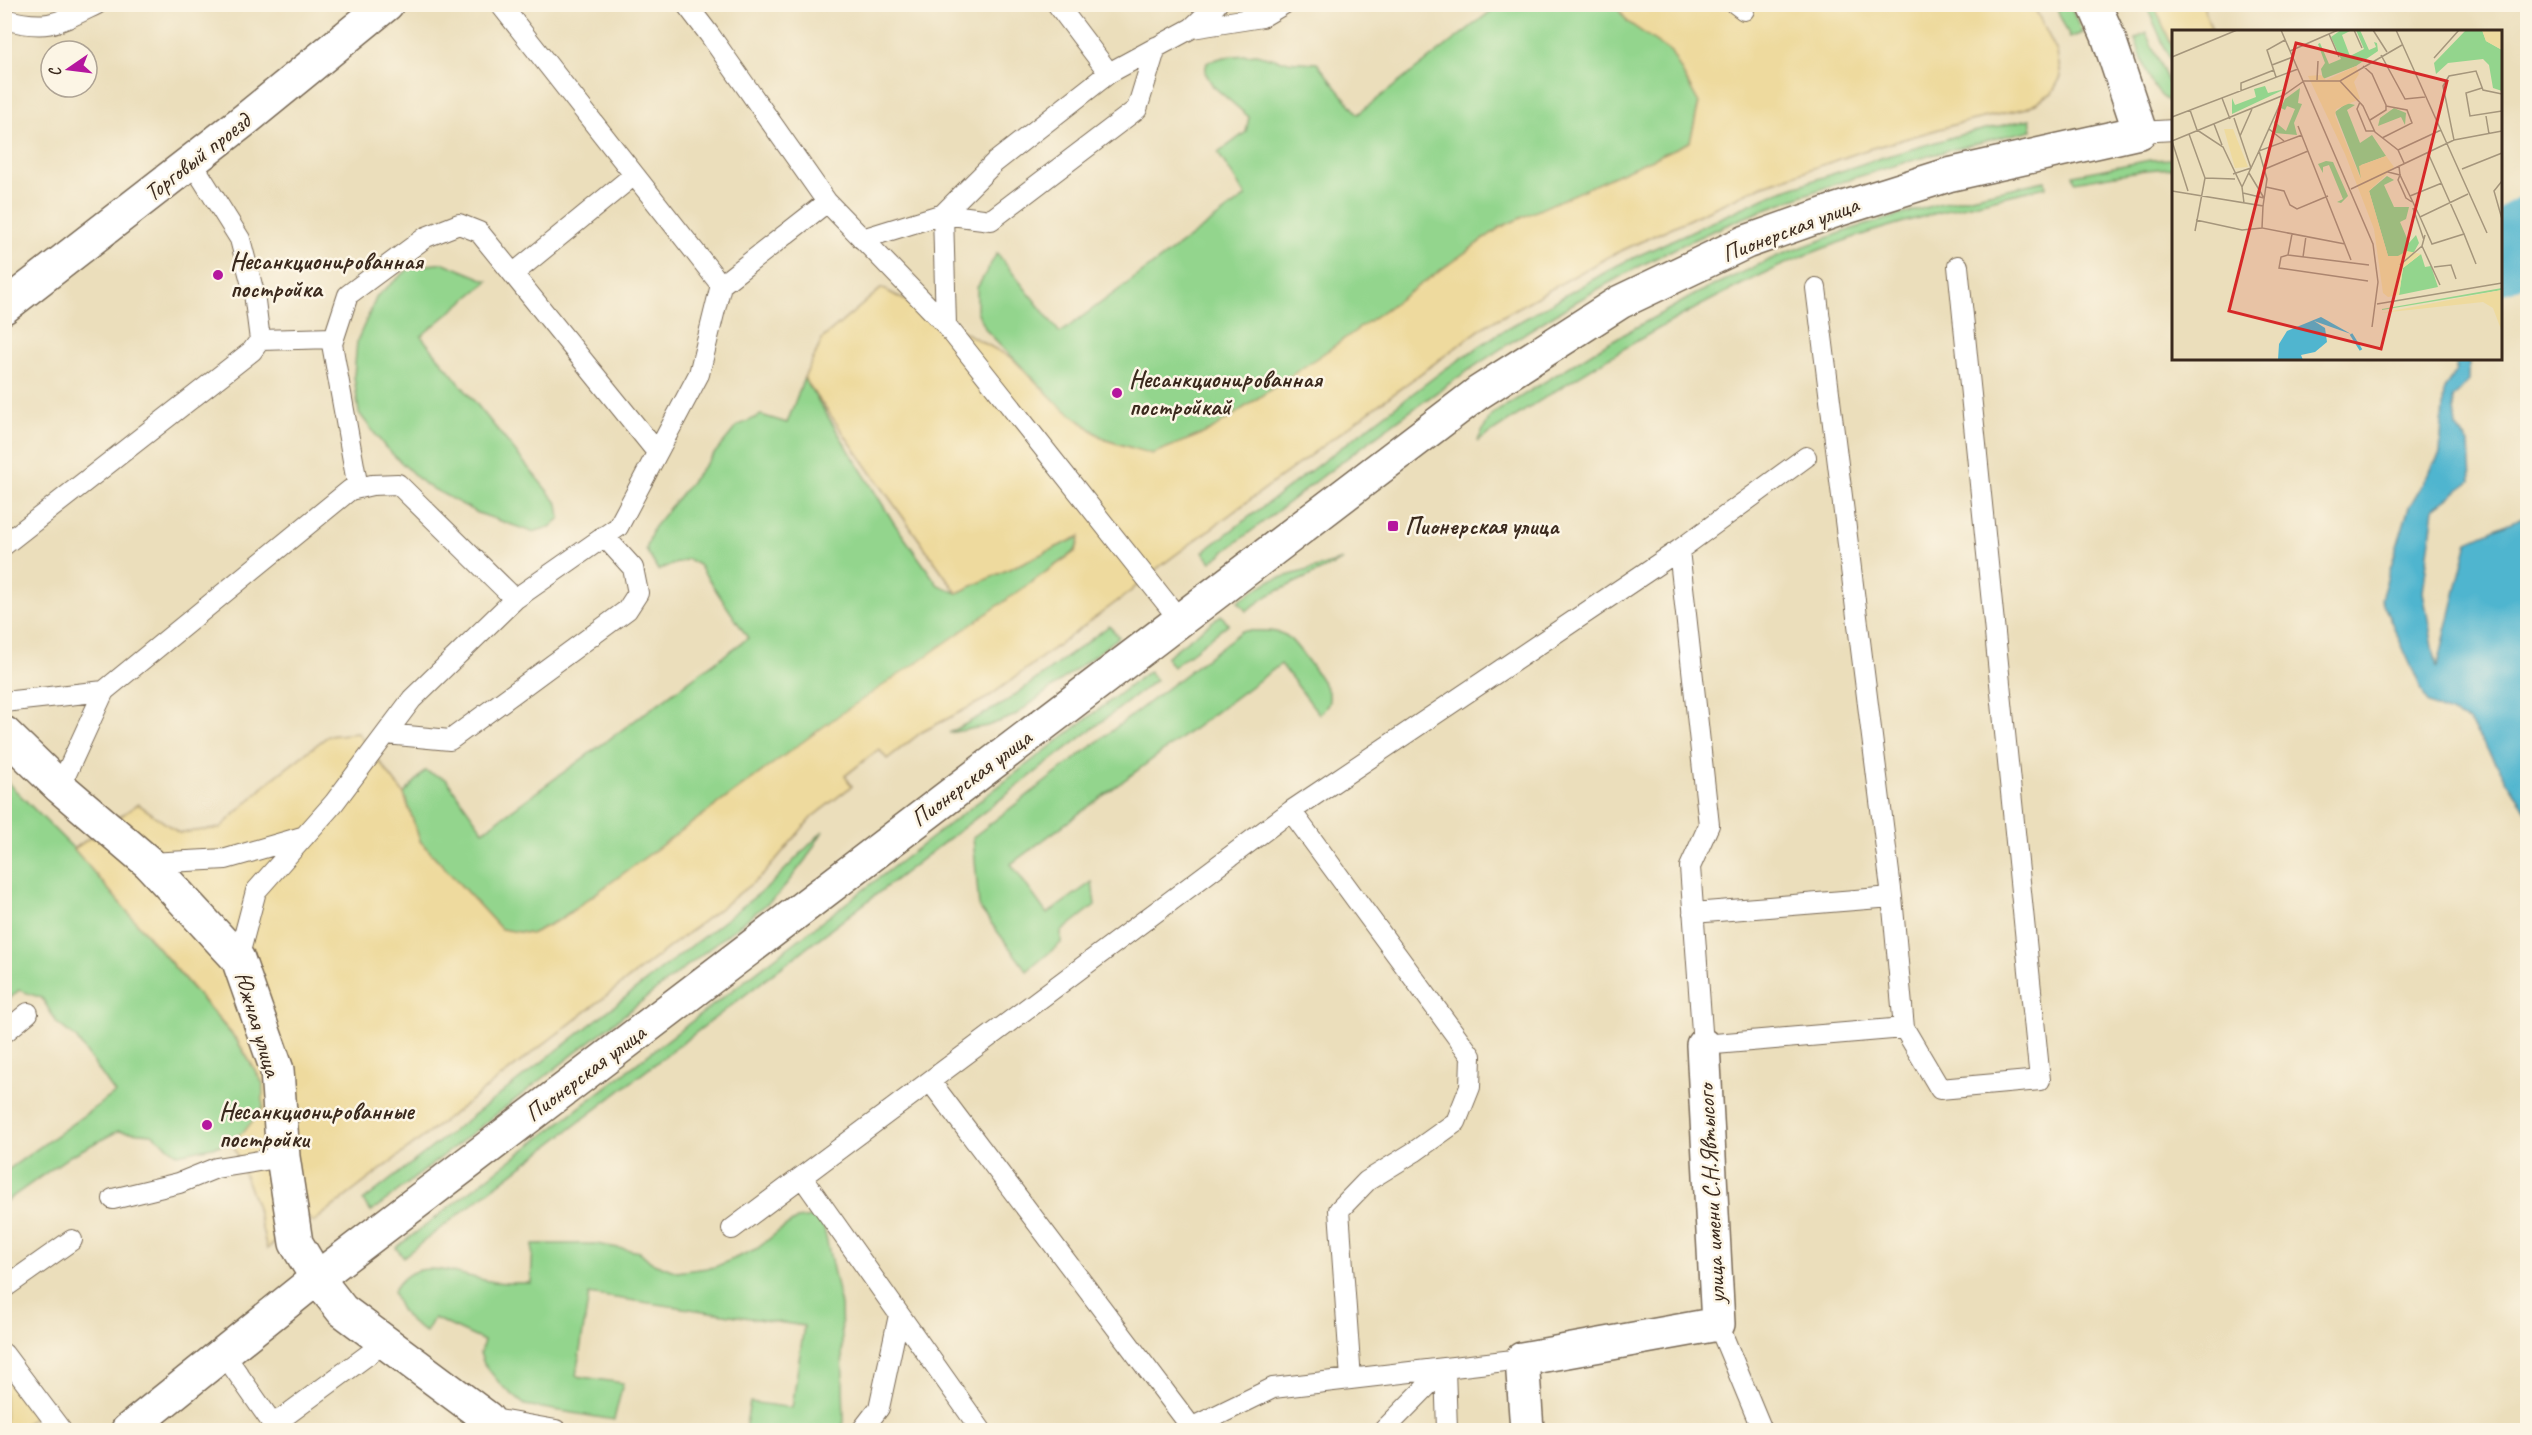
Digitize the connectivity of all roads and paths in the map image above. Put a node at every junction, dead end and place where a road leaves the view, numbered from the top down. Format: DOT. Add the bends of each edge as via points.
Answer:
graph roads {
  1 [pos="97,4"];
  2 [pos="387,4"];
  3 [pos="500,4"];
  4 [pos="1057,4"];
  5 [pos="1217,4"];
  6 [pos="1284,4"];
  7 [pos="2094,4"];
  8 [pos="689,6"];
  9 [pos="4,19"];
  10 [pos="1192,28"];
  11 [pos="1156,47"];
  12 [pos="1109,73"];
  13 [pos="2172,130"];
  14 [pos="2140,132"];
  15 [pos="191,161"];
  16 [pos="634,174"];
  17 [pos="826,202"];
  18 [pos="943,214"];
  19 [pos="862,239"];
  20 [pos="1958,266"];
  21 [pos="513,274"];
  22 [pos="721,285"];
  23 [pos="1816,288"];
  24 [pos="4,307"];
  25 [pos="946,325"];
  26 [pos="334,338"];
  27 [pos="260,340"];
  28 [pos="657,452"];
  29 [pos="1806,457"];
  30 [pos="358,488"];
  31 [pos="604,536"];
  32 [pos="4,545"];
  33 [pos="1679,550"];
  34 [pos="515,599"];
  35 [pos="1179,619"];
  36 [pos="104,691"];
  37 [pos="4,702"];
  38 [pos="4,733"];
  39 [pos="386,734"];
  40 [pos="60,787"];
  41 [pos="1291,811"];
  42 [pos="305,836"];
  43 [pos="149,863"];
  44 [pos="1892,897"];
  45 [pos="1694,913"];
  46 [pos="238,959"];
  47 [pos="28,1013"];
  48 [pos="1904,1028"];
  49 [pos="4,1033"];
  50 [pos="1703,1045"];
  51 [pos="930,1081"];
  52 [pos="283,1157"];
  53 [pos="802,1177"];
  54 [pos="113,1198"];
  55 [pos="732,1229"];
  56 [pos="72,1240"];
  57 [pos="318,1278"];
  58 [pos="4,1288"];
  59 [pos="899,1315"];
  60 [pos="1718,1324"];
  61 [pos="384,1343"];
  62 [pos="4,1354"];
  63 [pos="224,1354"];
  64 [pos="1522,1359"];
  65 [pos="1445,1368"];
  66 [pos="1352,1379"];
  67 [pos="492,1424"];
  68 [pos="275,1428"];
  69 [pos="1190,1429"];
  70 [pos="129,1430"];
  71 [pos="61,1431"];
  72 [pos="556,1431"];
  73 [pos="862,1431"];
  74 [pos="981,1431"];
  75 [pos="1383,1431"];
  76 [pos="1447,1431"];
  77 [pos="1527,1431"];
  78 [pos="1762,1431"];
  1 -- 9 [label="lane" via="57,23 33,25"];
  2 -- 15 [label="street, Торговый проезд"];
  3 -- 16 [label="lane"];
  4 -- 12 [label="lane"];
  5 -- 10 [label="lane"];
  6 -- 10 [label="lane" via="1262,17"];
  7 -- 14 [label="street"];
  8 -- 17 [label="lane"];
  10 -- 11 [label="lane"];
  11 -- 12 [label="lane"];
  11 -- 18 [label="lane" via="1137,109 991,220"];
  12 -- 18 [label="lane" via="994,163"];
  13 -- 14 [label="lane"];
  14 -- 35 [label="street, Пионерская улица" via="1947,175 1837,210 1746,242 1620,302 1478,393"];
  15 -- 24 [label="street, Торговый проезд"];
  15 -- 27 [label="lane" via="240,239 254,293"];
  16 -- 21 [label="lane"];
  16 -- 22 [label="lane"];
  17 -- 19 [label="lane"];
  17 -- 22 [label="lane"];
  18 -- 19 [label="lane"];
  18 -- 25 [label="lane"];
  19 -- 25 [label="lane"];
  20 -- 48 [label="lane" via="2040,1080 1940,1089"];
  21 -- 26 [label="lane" via="479,232 459,224 426,237 348,295"];
  21 -- 28 [label="lane"];
  22 -- 28 [label="lane" via="699,374"];
  23 -- 44 [label="lane"];
  25 -- 35 [label="lane"];
  26 -- 27 [label="lane"];
  26 -- 30 [label="lane"];
  27 -- 32 [label="lane" via="252,351"];
  28 -- 31 [label="lane" via="618,527"];
  29 -- 33 [label="lane"];
  30 -- 34 [label="lane" via="398,484"];
  30 -- 36 [label="lane" via="350,490"];
  31 -- 34 [label="lane"];
  31 -- 39 [label="lane" via="633,568 638,593 627,610 450,740"];
  33 -- 41 [label="lane"];
  33 -- 45 [label="lane" via="1709,825 1690,867"];
  34 -- 39 [label="lane" via="412,699"];
  35 -- 57 [label="street, Пионерская улица"];
  36 -- 37 [label="lane"];
  36 -- 40 [label="lane"];
  38 -- 40 [label="street, Южная улица"];
  39 -- 42 [label="lane"];
  40 -- 43 [label="street, Южная улица"];
  41 -- 51 [label="lane"];
  41 -- 66 [label="lane" via="1471,1056 1470,1087 1456,1122 1367,1181 1339,1210"];
  42 -- 43 [label="lane" via="226,859"];
  42 -- 46 [label="lane" via="256,891"];
  43 -- 46 [label="street, Южная улица"];
  44 -- 45 [label="lane"];
  44 -- 48 [label="lane"];
  45 -- 50 [label="lane"];
  46 -- 52 [label="street, Южная улица" via="277,1070"];
  47 -- 49 [label="lane"];
  48 -- 50 [label="lane"];
  50 -- 60 [label="street, улица имени С.Н.Явтысого"];
  51 -- 53 [label="lane"];
  51 -- 69 [label="lane"];
  52 -- 54 [label="lane" via="216,1168 179,1184"];
  52 -- 57 [label="street, Южная улица" via="296,1243"];
  53 -- 55 [label="lane"];
  53 -- 59 [label="lane"];
  56 -- 58 [label="lane"];
  57 -- 61 [label="street, Южная улица" via="342,1310"];
  57 -- 63 [label="street, Пионерская улица"];
  59 -- 73 [label="lane" via="879,1408"];
  59 -- 74 [label="lane"];
  60 -- 64 [label="street, улица имени С.Н.Явтысого"];
  60 -- 78 [label="lane"];
  61 -- 67 [label="street, Южная улица"];
  61 -- 68 [label="lane"];
  62 -- 71 [label="lane"];
  63 -- 68 [label="lane"];
  63 -- 70 [label="street, Пионерская улица"];
  64 -- 65 [label="lane"];
  64 -- 77 [label="street"];
  65 -- 66 [label="lane"];
  65 -- 75 [label="lane"];
  65 -- 76 [label="lane"];
  66 -- 69 [label="lane" via="1273,1388"];
  67 -- 72 [label="lane"];
}
